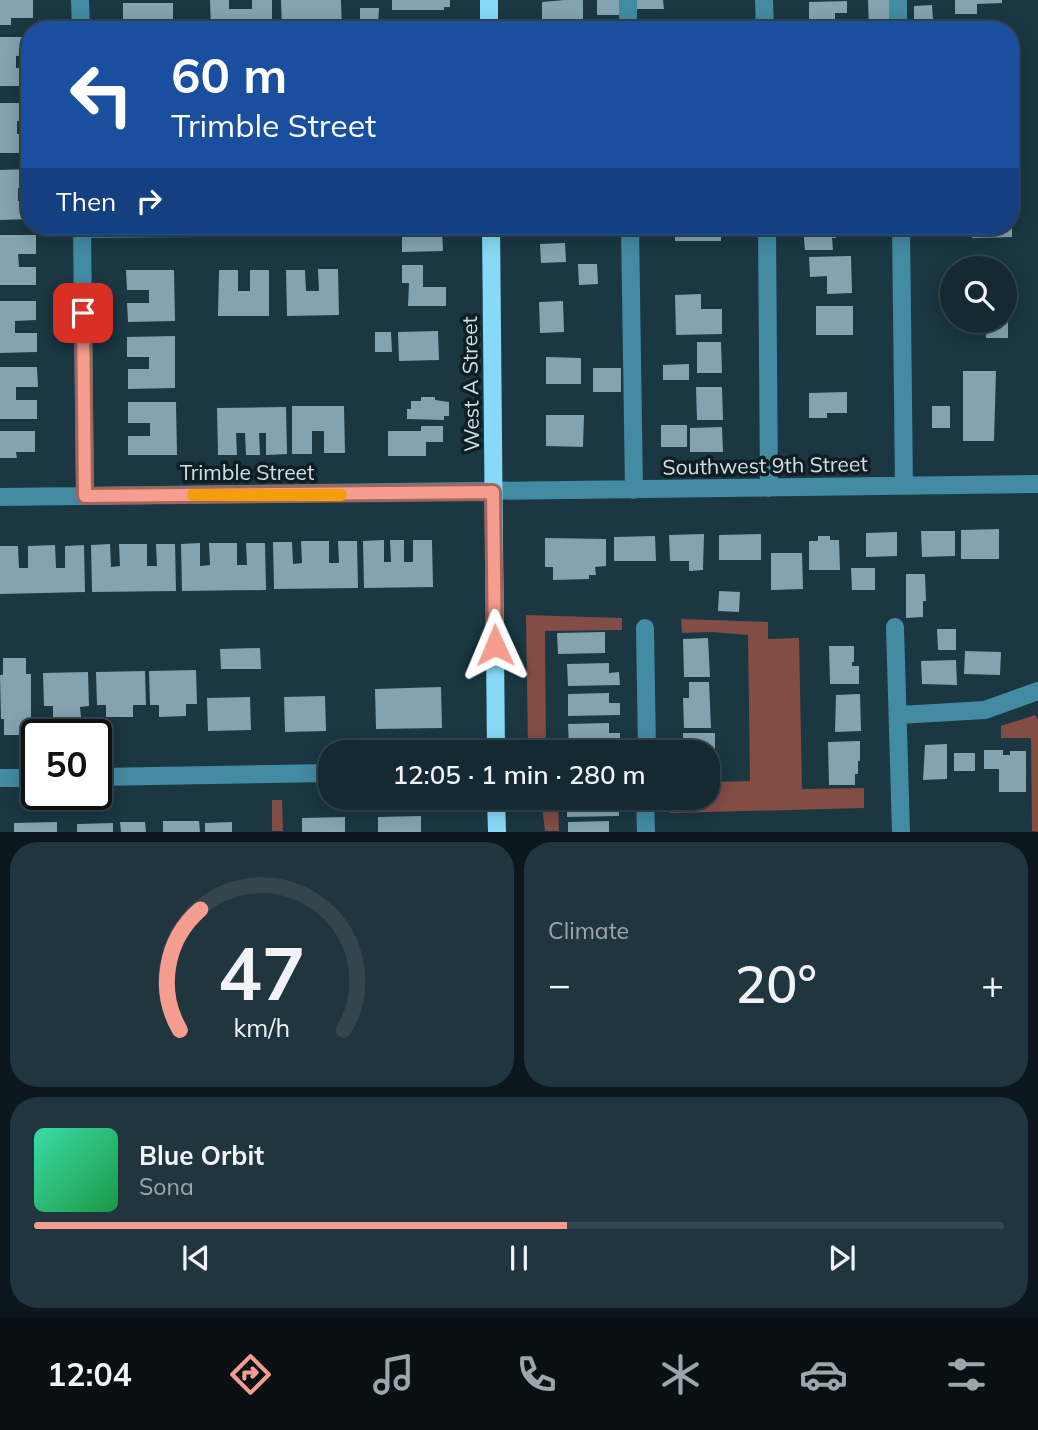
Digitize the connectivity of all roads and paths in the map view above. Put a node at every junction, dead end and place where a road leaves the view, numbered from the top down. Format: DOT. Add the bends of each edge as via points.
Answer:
graph roads {
  1 [pos="80,0"];
  2 [pos="489,0"];
  3 [pos="628,0"];
  4 [pos="764,0"];
  5 [pos="898,0"];
  6 [pos="80,21"];
  7 [pos="489,21"];
  8 [pos="628,21"];
  9 [pos="765,21"];
  10 [pos="898,21"];
  11 [pos="82,235"];
  12 [pos="491,235"];
  13 [pos="630,235"];
  14 [pos="766,235"];
  15 [pos="901,235"];
  16 [pos="1038,484"];
  17 [pos="904,486"];
  18 [pos="769,488"];
  19 [pos="634,490"];
  20 [pos="493,492"];
  21 [pos="85,496"];
  22 [pos="0,497"];
  23 [pos="895,627"];
  24 [pos="645,628"];
  25 [pos="1038,691"];
  26 [pos="899,715"];
  27 [pos="496,740"];
  28 [pos="647,740"];
  29 [pos="318,773"];
  30 [pos="112,776"];
  31 [pos="0,778"];
  32 [pos="21,778"];
  33 [pos="496,810"];
  34 [pos="645,810"];
  35 [pos="496,831"];
  36 [pos="646,831"];
  37 [pos="901,831"];
  1 -- 6 [label="street"];
  2 -- 7 [label="main road"];
  3 -- 8 [label="street"];
  4 -- 9 [label="street"];
  5 -- 10 [label="street"];
  11 -- 21 [label="street"];
  12 -- 20 [label="main road, West A Street"];
  13 -- 19 [label="street"];
  14 -- 18 [label="street"];
  15 -- 17 [label="street"];
  16 -- 17 [label="street, Southwest 9th Street"];
  17 -- 18 [label="street, Southwest 9th Street"];
  18 -- 19 [label="street, Southwest 9th Street"];
  19 -- 20 [label="street, Southwest 9th Street"];
  20 -- 21 [label="street, Trimble Street"];
  20 -- 27 [label="main road, West A Street"];
  21 -- 22 [label="street, Trimble Street"];
  23 -- 26 [label="street"];
  24 -- 28 [label="street"];
  25 -- 26 [label="street" via="985,710"];
  26 -- 37 [label="street"];
  29 -- 30 [label="street"];
  31 -- 32 [label="street"];
  33 -- 35 [label="main road"];
  34 -- 36 [label="street"];
}
